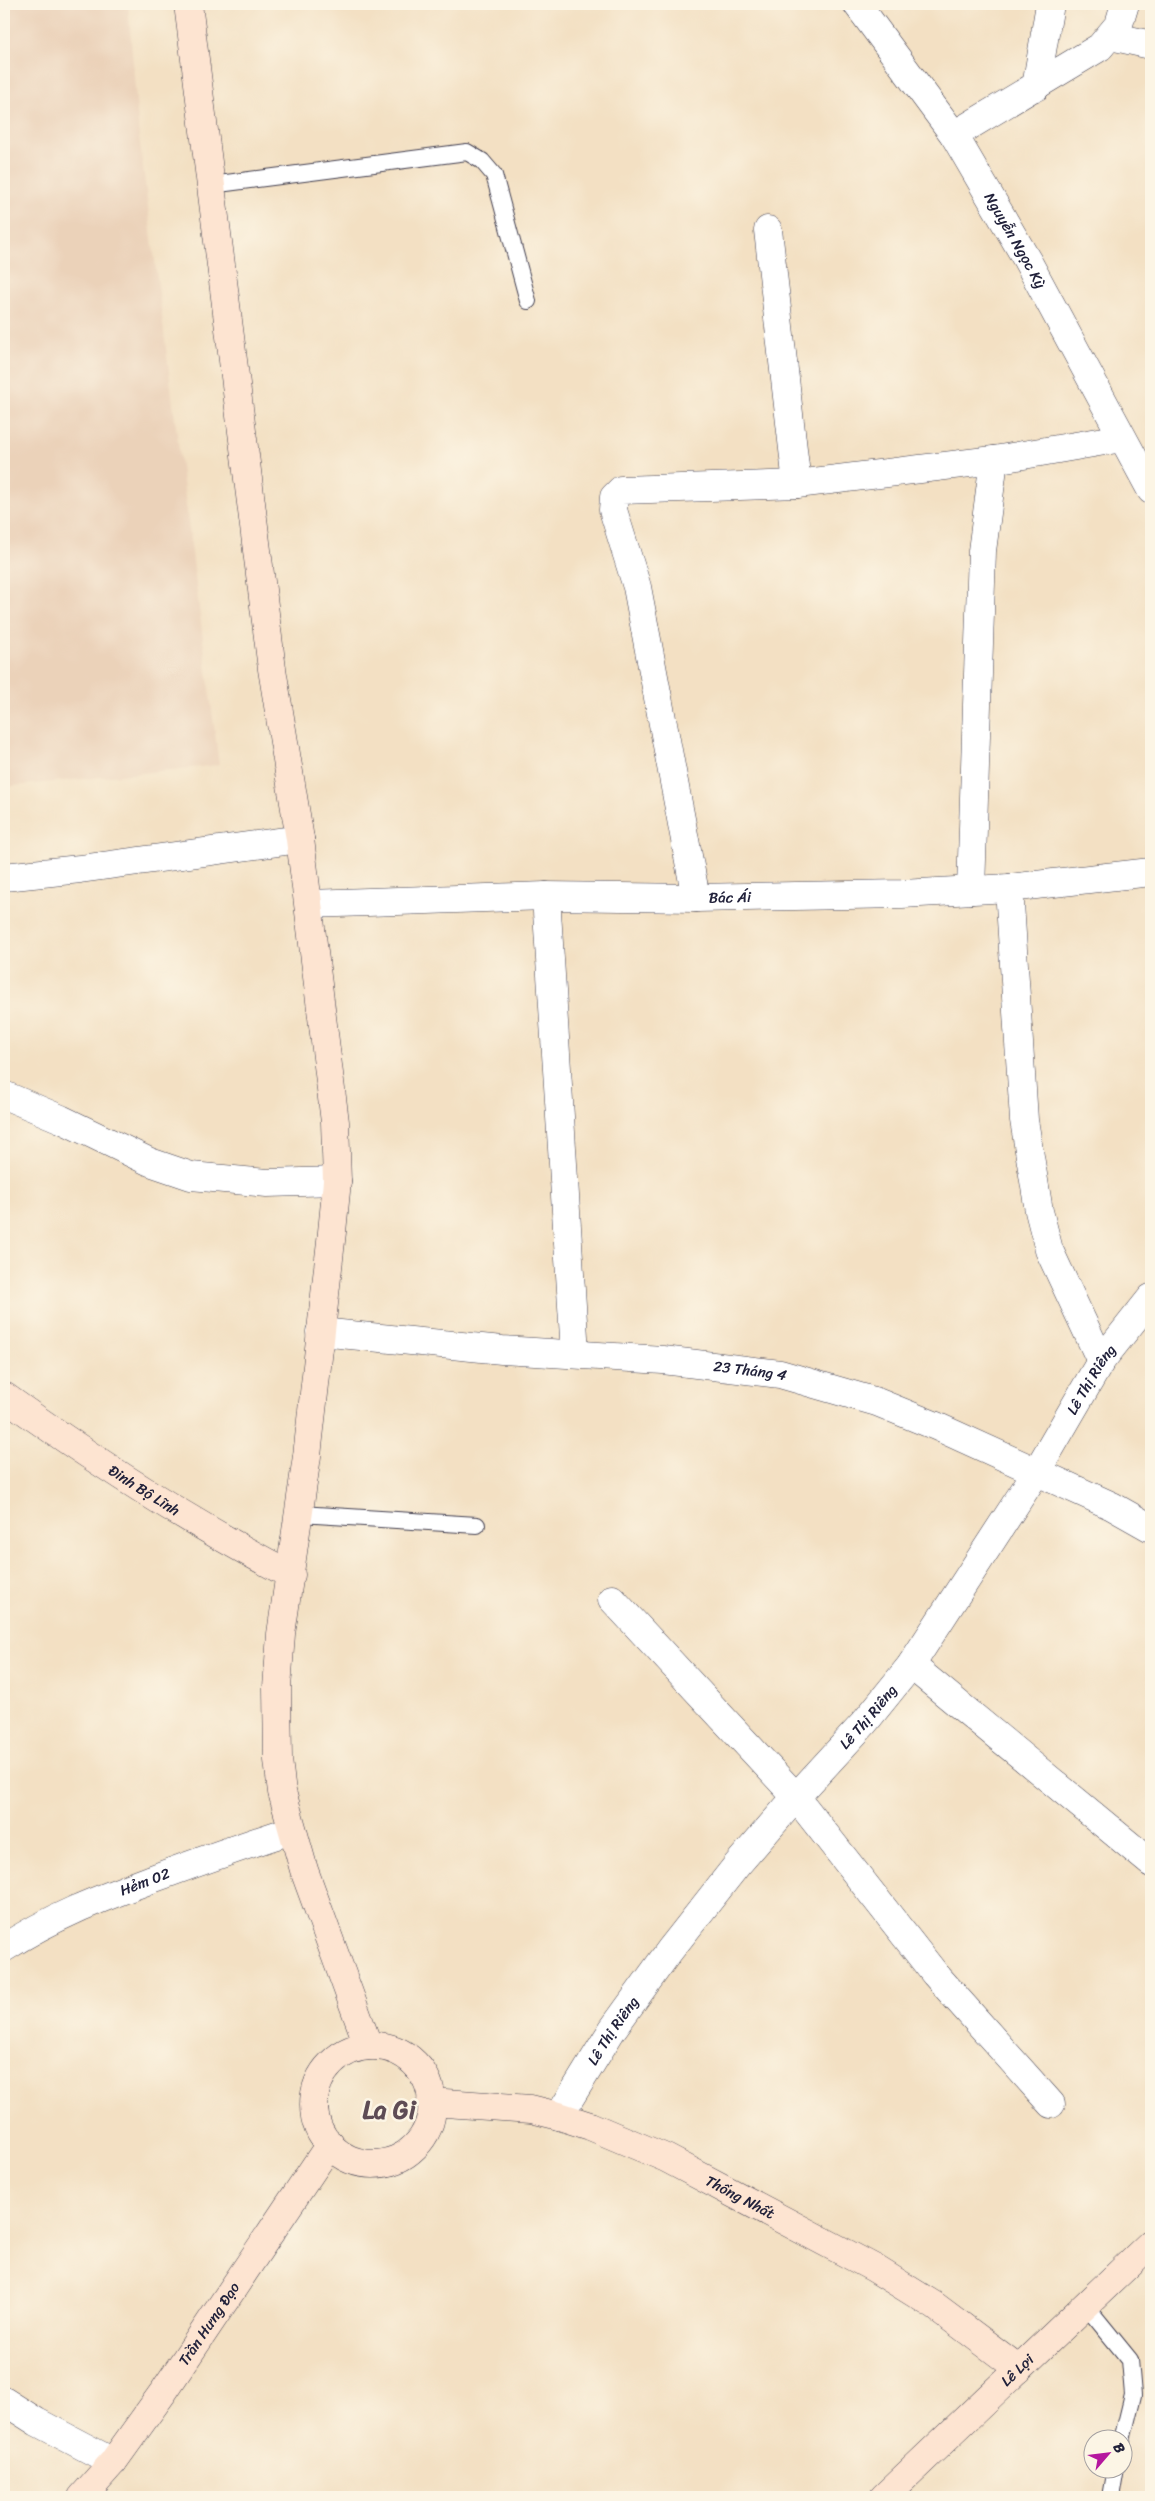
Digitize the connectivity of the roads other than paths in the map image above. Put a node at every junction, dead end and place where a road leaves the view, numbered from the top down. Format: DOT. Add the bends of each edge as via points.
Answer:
graph roads {
  1 [pos="188,4"];
  2 [pos="858,4"];
  3 [pos="1050,4"];
  4 [pos="1125,4"];
  5 [pos="1112,36"];
  6 [pos="1151,45"];
  7 [pos="1036,87"];
  8 [pos="954,135"];
  9 [pos="211,185"];
  10 [pos="768,230"];
  11 [pos="528,301"];
  12 [pos="1122,438"];
  13 [pos="994,460"];
  14 [pos="797,484"];
  15 [pos="1151,490"];
  16 [pos="300,839"];
  17 [pos="1151,872"];
  18 [pos="4,877"];
  19 [pos="1010,888"];
  20 [pos="971,890"];
  21 [pos="546,896"];
  22 [pos="696,898"];
  23 [pos="309,904"];
  24 [pos="4,1095"];
  25 [pos="337,1181"];
  26 [pos="1151,1298"];
  27 [pos="320,1332"];
  28 [pos="575,1353"];
  29 [pos="1101,1361"];
  30 [pos="4,1396"];
  31 [pos="1036,1471"];
  32 [pos="300,1514"];
  33 [pos="477,1525"];
  34 [pos="1151,1528"];
  35 [pos="291,1575"];
  36 [pos="612,1599"];
  37 [pos="912,1665"];
  38 [pos="796,1797"];
  39 [pos="292,1830"];
  40 [pos="1151,1864"];
  41 [pos="4,1948"];
  42 [pos="368,2046"];
  43 [pos="431,2102"];
  44 [pos="1051,2104"];
  45 [pos="559,2116"];
  46 [pos="330,2144"];
  47 [pos="1151,2243"];
  48 [pos="1086,2306"];
  49 [pos="1019,2369"];
  50 [pos="4,2401"];
  51 [pos="1125,2428"];
  52 [pos="113,2462"];
  53 [pos="1114,2478"];
  54 [pos="82,2497"];
  55 [pos="884,2497"];
  56 [pos="1111,2497"];
  1 -- 9 [label="main road"];
  2 -- 8 [label="street, Nguyễn Ngọc Kỳ"];
  3 -- 7 [label="street"];
  4 -- 5 [label="street"];
  5 -- 6 [label="street"];
  5 -- 7 [label="street"];
  7 -- 8 [label="street"];
  8 -- 12 [label="street, Nguyễn Ngọc Kỳ" via="1027,260"];
  9 -- 11 [label="lane" via="467,152 482,161 494,175"];
  9 -- 16 [label="main road" via="272,669"];
  10 -- 14 [label="street"];
  12 -- 13 [label="street"];
  12 -- 15 [label="street, Nguyễn Ngọc Kỳ"];
  13 -- 14 [label="street"];
  13 -- 20 [label="street" via="982,551"];
  14 -- 22 [label="street" via="621,490 614,497 613,510 637,587"];
  16 -- 18 [label="street"];
  16 -- 23 [label="main road"];
  17 -- 19 [label="street, Bác Ái"];
  19 -- 20 [label="street, Bác Ái"];
  19 -- 29 [label="street" via="1024,1120 1039,1211 1049,1250"];
  20 -- 22 [label="street, Bác Ái"];
  21 -- 22 [label="street, Bác Ái"];
  21 -- 23 [label="street, Bác Ái"];
  21 -- 28 [label="street"];
  23 -- 25 [label="main road" via="335,1122"];
  24 -- 25 [label="street" via="150,1162 191,1176 267,1184"];
  25 -- 27 [label="main road"];
  26 -- 29 [label="street, Lê Thị Riêng"];
  27 -- 28 [label="street, 23 Tháng 4" via="502,1350"];
  27 -- 32 [label="main road"];
  28 -- 31 [label="street, 23 Tháng 4" via="780,1374 877,1402"];
  29 -- 31 [label="street, Lê Thị Riêng"];
  30 -- 35 [label="main road, Đinh Bộ Lĩnh" via="70,1444 170,1508"];
  31 -- 34 [label="street, 23 Tháng 4"];
  31 -- 37 [label="street, Lê Thị Riêng"];
  32 -- 33 [label="lane"];
  32 -- 35 [label="main road"];
  35 -- 39 [label="main road" via="281,1634 276,1726 282,1792"];
  36 -- 38 [label="street"];
  37 -- 38 [label="street, Lê Thị Riêng"];
  37 -- 40 [label="street"];
  38 -- 44 [label="street" via="935,1974"];
  38 -- 45 [label="street, Lê Thị Riêng" via="670,1950 612,2030"];
  39 -- 41 [label="street, Hẻm 02" via="72,1909"];
  39 -- 42 [label="main road"];
  42 -- 43 [label="main road" via="402,2053 416,2064 426,2078"];
  42 -- 46 [label="main road" via="335,2058 323,2072 316,2088 316,2123"];
  43 -- 45 [label="main road, Thống Nhất" via="531,2109"];
  43 -- 46 [label="main road" via="432,2113 427,2130 417,2145 387,2163 352,2160"];
  45 -- 49 [label="main road, Thống Nhất" via="666,2158 874,2268 935,2306"];
  46 -- 52 [label="main road, Trần Hưng Đạo"];
  47 -- 48 [label="main road, Lê Lợi"];
  48 -- 49 [label="main road, Lê Lợi"];
  48 -- 51 [label="lane" via="1130,2360 1133,2395"];
  49 -- 55 [label="main road, Lê Lợi"];
  50 -- 52 [label="street"];
  52 -- 54 [label="main road, Trần Hưng Đạo"];
  53 -- 56 [label="lane"];
}
